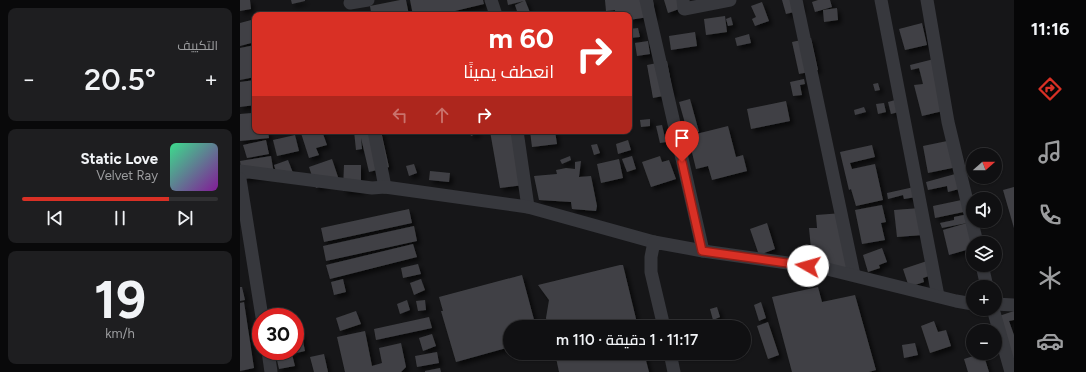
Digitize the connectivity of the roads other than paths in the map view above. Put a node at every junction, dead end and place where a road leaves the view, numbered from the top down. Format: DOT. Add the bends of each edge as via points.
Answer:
graph roads {
  1 [pos="368,0"];
  2 [pos="491,0"];
  3 [pos="646,0"];
  4 [pos="683,0"];
  5 [pos="730,0"];
  6 [pos="796,0"];
  7 [pos="881,0"];
  8 [pos="927,0"];
  9 [pos="350,6"];
  10 [pos="495,12"];
  11 [pos="375,134"];
  12 [pos="517,134"];
  13 [pos="240,171"];
  14 [pos="240,179"];
  15 [pos="385,187"];
  16 [pos="528,207"];
  17 [pos="975,236"];
  18 [pos="654,242"];
  19 [pos="702,251"];
  20 [pos="854,275"];
  21 [pos="938,296"];
  22 [pos="966,302"];
  23 [pos="1002,304"];
  24 [pos="1014,305"];
  25 [pos="261,308"];
  26 [pos="995,316"];
  27 [pos="662,320"];
  28 [pos="269,360"];
  29 [pos="671,360"];
  30 [pos="271,372"];
  31 [pos="674,372"];
  32 [pos="1011,372"];
  1 -- 9 [label="street"];
  2 -- 10 [label="street"];
  3 -- 19 [label="street"];
  4 -- 5 [label="street" via="684,9"];
  6 -- 20 [label="street"];
  7 -- 21 [label="street"];
  8 -- 17 [label="street" via="948,122"];
  11 -- 15 [label="street"];
  12 -- 16 [label="street"];
  13 -- 15 [label="street" via="372,188"];
  14 -- 25 [label="street"];
  15 -- 16 [label="street"];
  16 -- 18 [label="street"];
  18 -- 19 [label="street"];
  18 -- 27 [label="street" via="651,272"];
  19 -- 20 [label="street" via="823,268"];
  20 -- 21 [label="street"];
  21 -- 22 [label="street"];
  23 -- 24 [label="street"];
  26 -- 32 [label="street"];
  28 -- 30 [label="street"];
  29 -- 31 [label="street"];
}
